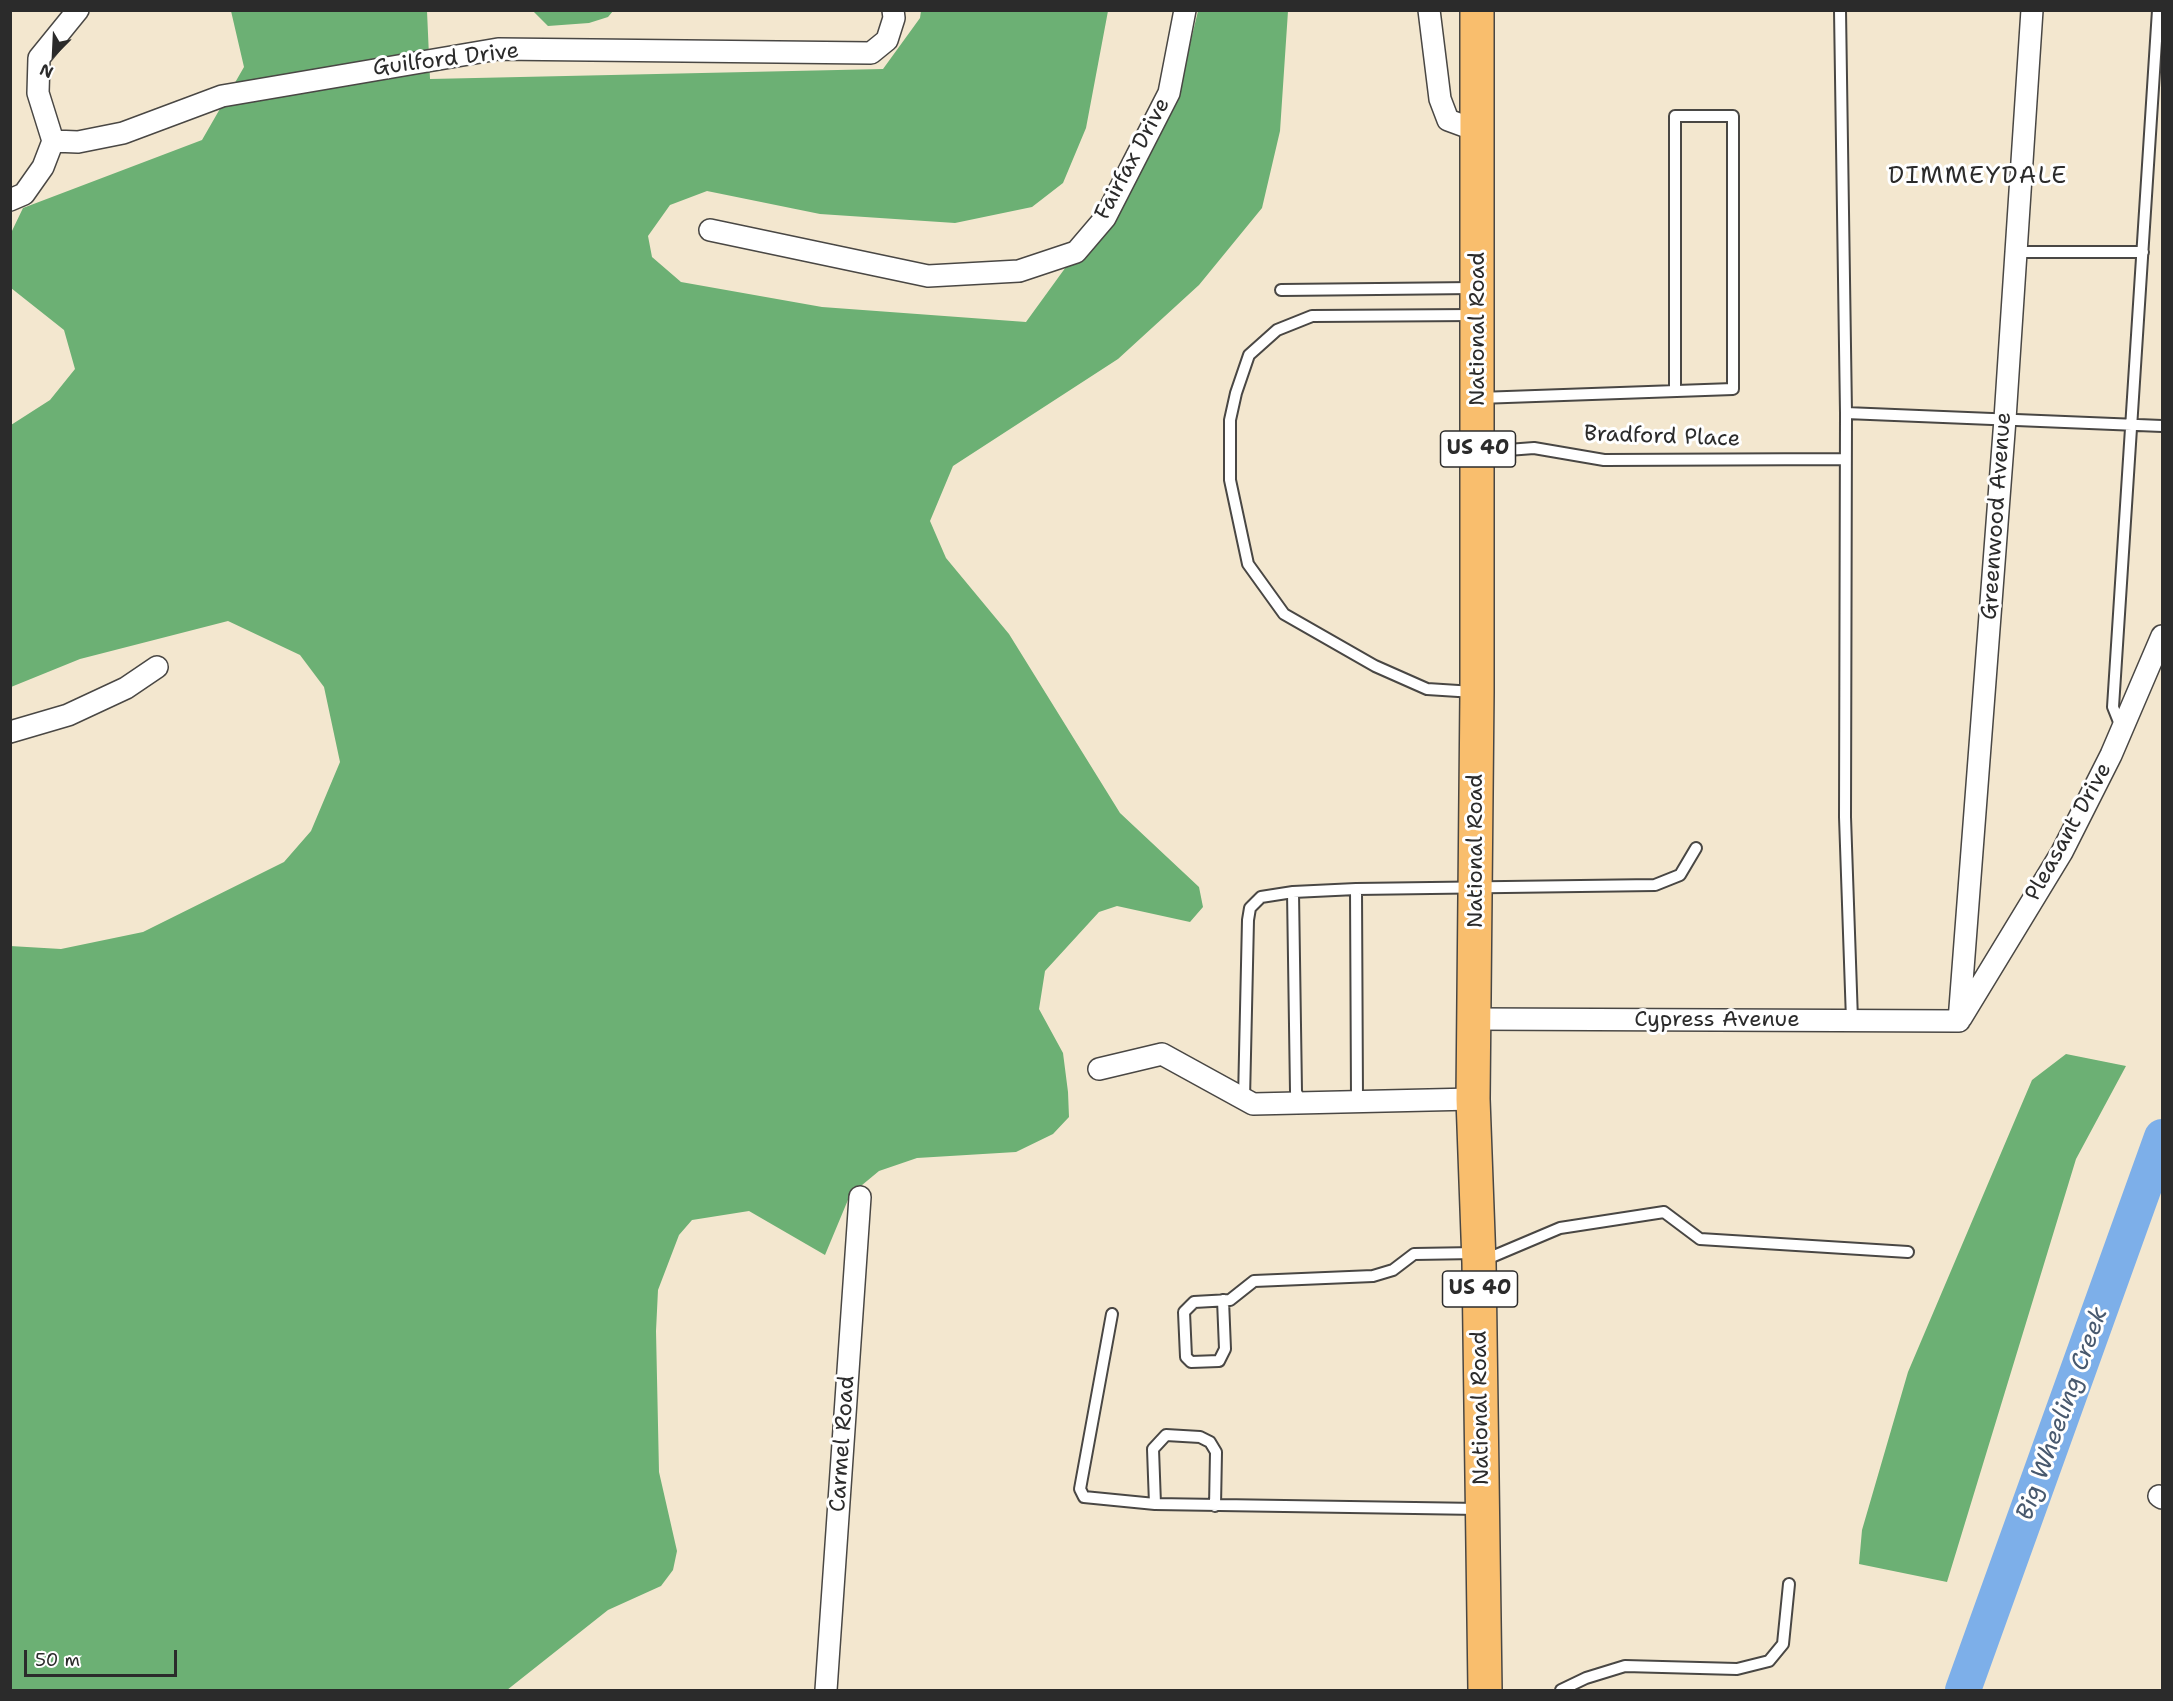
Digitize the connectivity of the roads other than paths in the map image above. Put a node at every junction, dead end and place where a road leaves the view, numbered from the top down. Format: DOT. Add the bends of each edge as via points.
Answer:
graph roads {
  1 [pos="78,10"];
  2 [pos="893,10"];
  3 [pos="1185,10"];
  4 [pos="1429,10"];
  5 [pos="1477,10"];
  6 [pos="1840,10"];
  7 [pos="2032,10"];
  8 [pos="2158,10"];
  9 [pos="1478,131"];
  10 [pos="53,141"];
  11 [pos="10,200"];
  12 [pos="710,230"];
  13 [pos="2016,252"];
  14 [pos="2143,252"];
  15 [pos="1281,290"];
  16 [pos="1478,302"];
  17 [pos="1675,391"];
  18 [pos="1478,398"];
  19 [pos="1846,413"];
  20 [pos="2005,418"];
  21 [pos="2132,425"];
  22 [pos="2163,426"];
  23 [pos="1478,452"];
  24 [pos="1845,459"];
  25 [pos="2163,636"];
  26 [pos="157,667"];
  27 [pos="1477,692"];
  28 [pos="2122,730"];
  29 [pos="10,732"];
  30 [pos="1696,848"];
  31 [pos="1475,887"];
  32 [pos="1356,890"];
  33 [pos="1293,892"];
  34 [pos="1474,1019"];
  35 [pos="1852,1020"];
  36 [pos="1959,1021"];
  37 [pos="1100,1069"];
  38 [pos="1473,1099"];
  39 [pos="1244,1100"];
  40 [pos="1357,1100"];
  41 [pos="1302,1103"];
  42 [pos="861,1197"];
  43 [pos="1908,1252"];
  44 [pos="1479,1258"];
  45 [pos="1222,1300"];
  46 [pos="1112,1314"];
  47 [pos="1155,1504"];
  48 [pos="1215,1506"];
  49 [pos="1483,1509"];
  50 [pos="1789,1584"];
  51 [pos="825,1690"];
  52 [pos="1485,1690"];
  53 [pos="1561,1690"];
  1 -- 10 [label="street" via="39,58 38,93"];
  2 -- 10 [label="street, Guilford Drive" via="887,40 871,53 498,49 222,96 123,133 78,142"];
  3 -- 12 [label="street, Fairfax Drive" via="1168,93 1105,218 1076,252 1019,272 928,276"];
  4 -- 9 [label="street" via="1440,99 1448,120"];
  5 -- 9 [label="main road, National Road / US 40"];
  6 -- 19 [label="lane"];
  7 -- 13 [label="street, Greenwood Avenue"];
  8 -- 14 [label="lane"];
  9 -- 16 [label="main road, National Road / US 40"];
  10 -- 11 [label="street" via="43,167 24,195"];
  13 -- 14 [label="lane"];
  13 -- 20 [label="street, Greenwood Avenue"];
  14 -- 21 [label="lane"];
  15 -- 16 [label="lane"];
  16 -- 18 [label="main road, National Road / US 40"];
  16 -- 27 [label="lane" via="1312,316 1277,330 1249,355 1230,420 1230,480 1248,564 1284,615 1375,666 1426,689"];
  17 -- 17 [label="lane" via="1675,116 1733,116 1733,389"];
  17 -- 18 [label="lane"];
  18 -- 23 [label="main road, National Road / US 40"];
  19 -- 20 [label="lane"];
  19 -- 24 [label="lane"];
  20 -- 21 [label="lane"];
  20 -- 36 [label="street, Greenwood Avenue"];
  21 -- 22 [label="lane"];
  21 -- 28 [label="lane" via="2113,707"];
  23 -- 24 [label="lane, Bradford Place" via="1533,448 1604,460"];
  23 -- 27 [label="main road, National Road / US 40"];
  24 -- 35 [label="lane" via="1845,818"];
  25 -- 28 [label="street, Pleasant Drive"];
  26 -- 29 [label="street" via="126,688 68,715"];
  27 -- 31 [label="main road, National Road / US 40"];
  28 -- 36 [label="street, Pleasant Drive" via="2062,852"];
  30 -- 31 [label="lane" via="1680,875 1655,885"];
  31 -- 32 [label="lane"];
  31 -- 34 [label="main road, National Road / US 40"];
  32 -- 33 [label="lane"];
  32 -- 40 [label="lane"];
  33 -- 39 [label="lane" via="1262,897 1250,908"];
  33 -- 41 [label="lane" via="1296,1092"];
  34 -- 35 [label="street, Cypress Avenue"];
  34 -- 38 [label="main road, National Road / US 40"];
  35 -- 36 [label="street, Cypress Avenue"];
  37 -- 39 [label="street" via="1162,1054"];
  38 -- 40 [label="street"];
  38 -- 44 [label="main road, National Road / US 40"];
  39 -- 41 [label="street" via="1253,1104"];
  40 -- 41 [label="street"];
  42 -- 51 [label="street, Carmel Road"];
  43 -- 44 [label="lane" via="1700,1239 1664,1212 1560,1228"];
  44 -- 45 [label="lane" via="1414,1254 1393,1270 1373,1276 1254,1281 1230,1300"];
  44 -- 49 [label="main road, National Road / US 40"];
  45 -- 45 [label="lane" via="1194,1302 1185,1312 1186,1357 1191,1362 1219,1361 1225,1349"];
  46 -- 47 [label="lane" via="1080,1490 1084,1497"];
  47 -- 48 [label="lane"];
  47 -- 48 [label="lane" via="1153,1449 1166,1435 1200,1437 1210,1442 1216,1452"];
  48 -- 49 [label="lane"];
  49 -- 52 [label="main road, National Road / US 40"];
  50 -- 53 [label="lane" via="1784,1644 1769,1661 1737,1668 1625,1666"];
}
